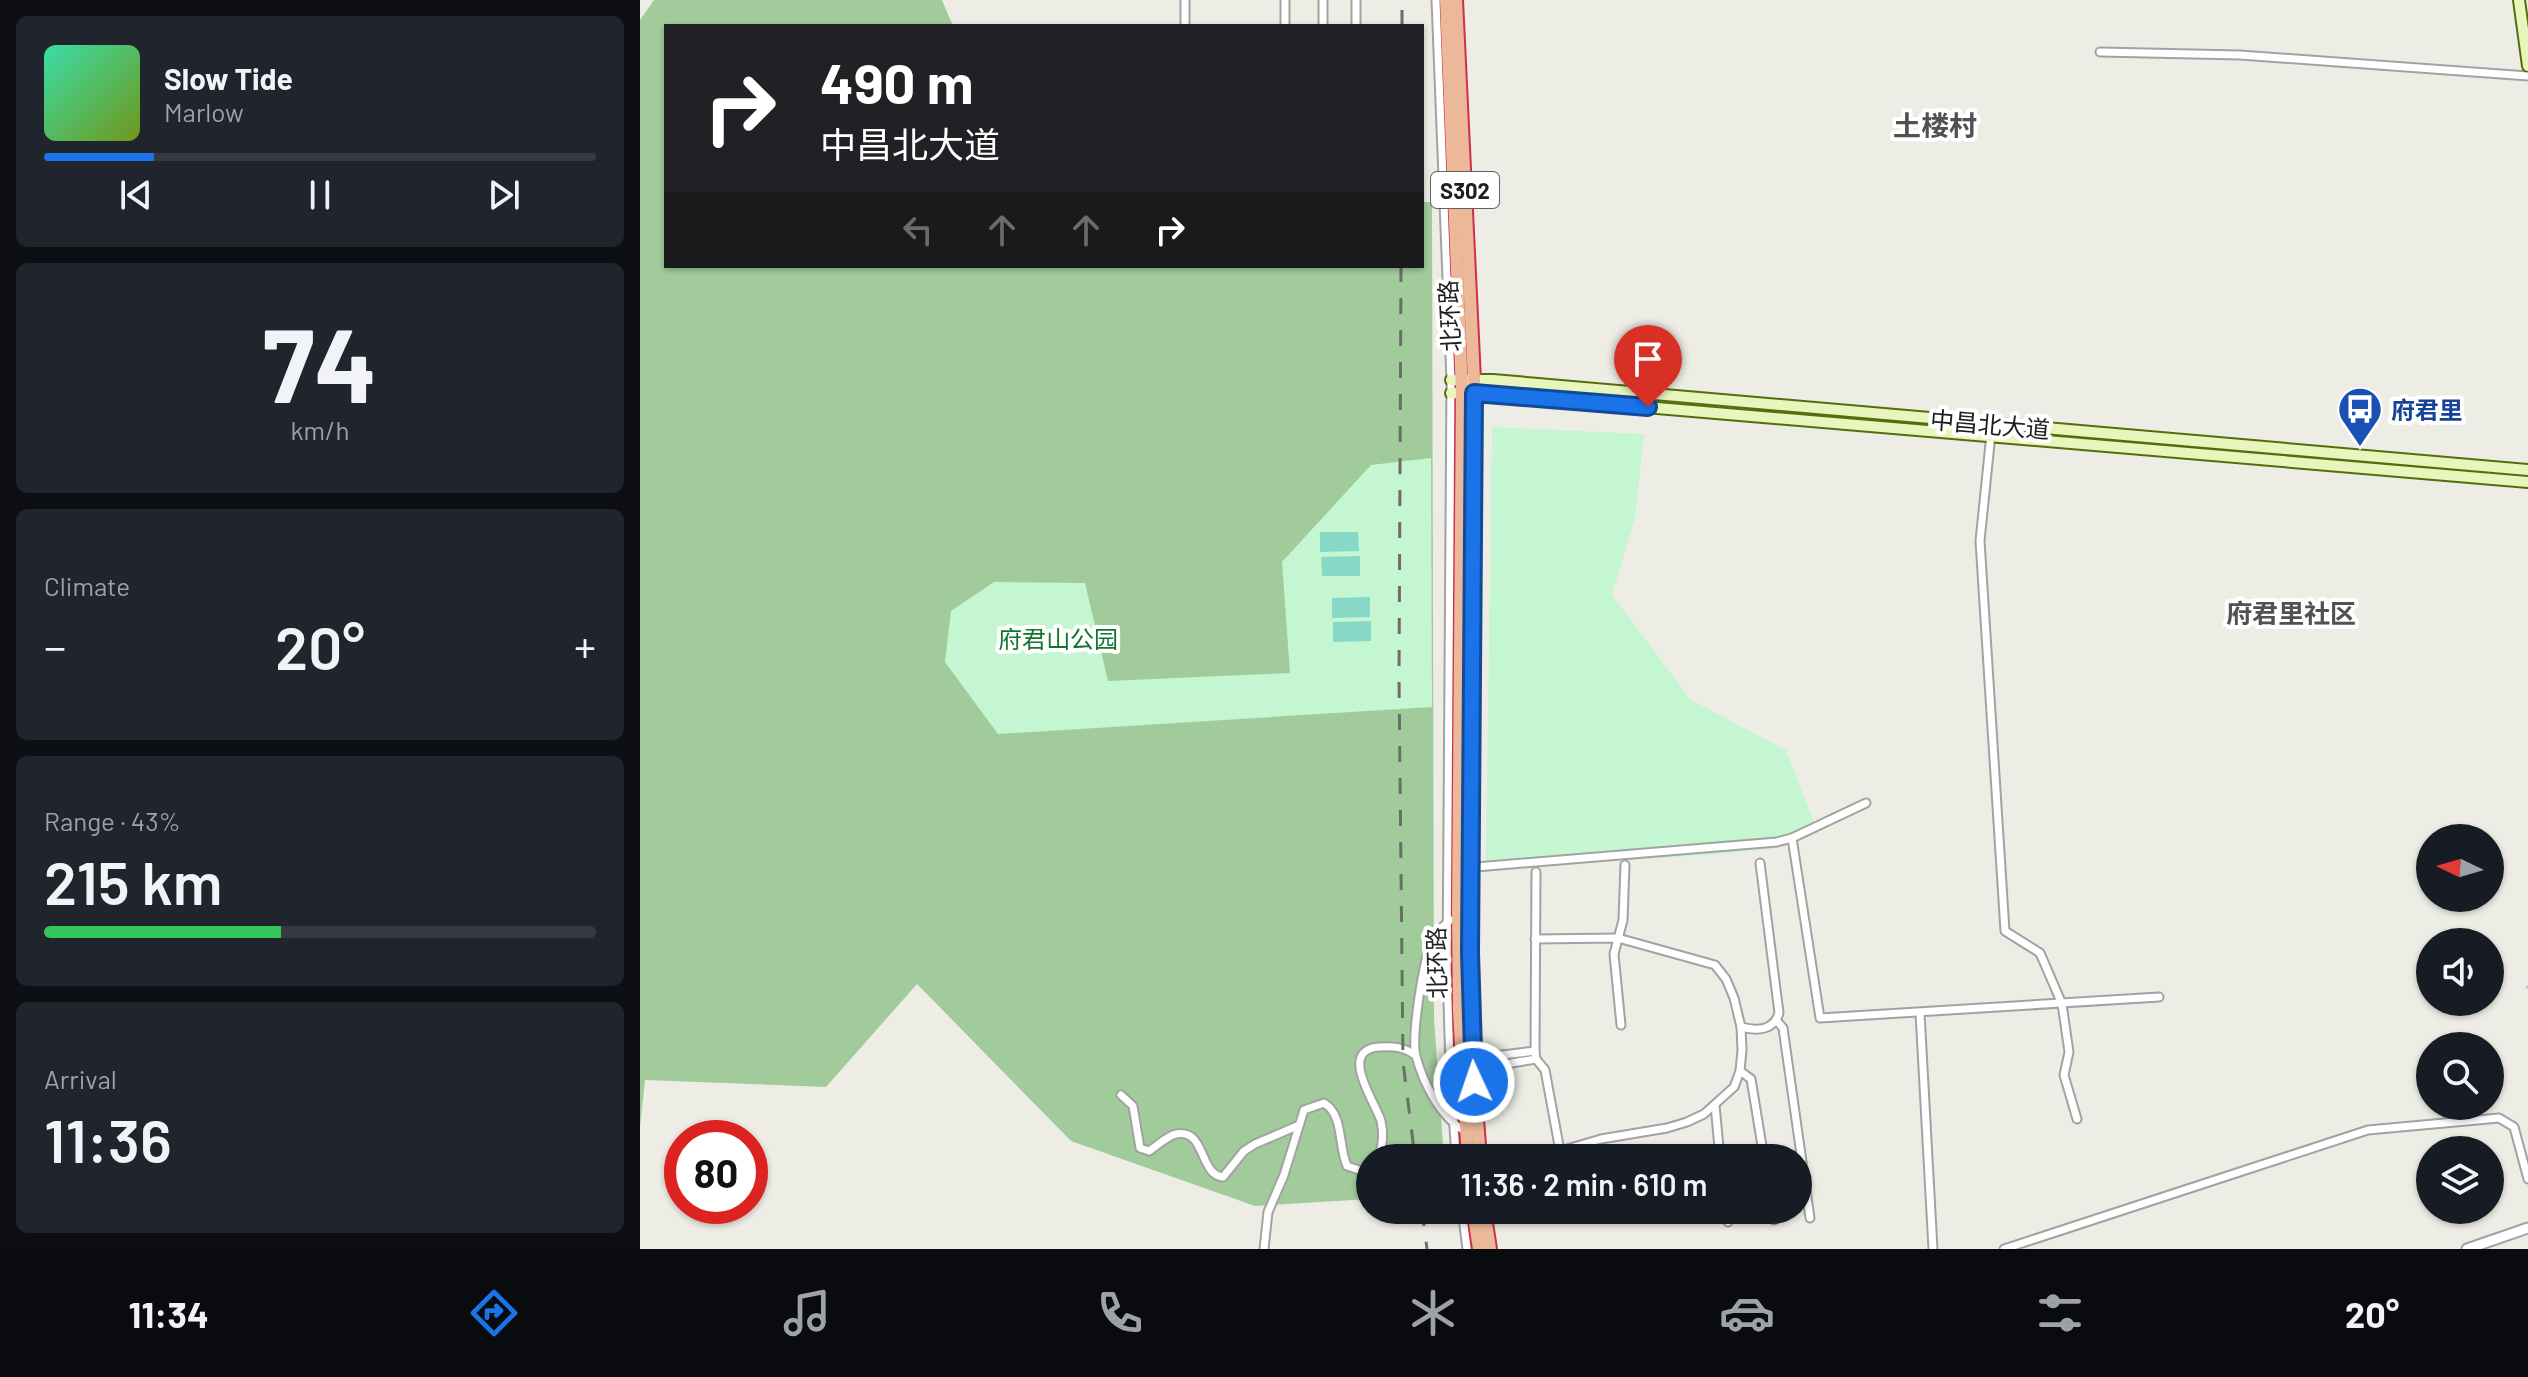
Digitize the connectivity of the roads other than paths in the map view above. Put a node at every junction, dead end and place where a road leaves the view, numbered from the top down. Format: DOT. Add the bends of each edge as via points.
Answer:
graph roads {
  1 [pos="1185,0"];
  2 [pos="1285,0"];
  3 [pos="1323,0"];
  4 [pos="1356,0"];
  5 [pos="1436,0"];
  6 [pos="1446,0"];
  7 [pos="1456,0"];
  8 [pos="2519,0"];
  9 [pos="1185,24"];
  10 [pos="1285,24"];
  11 [pos="1323,24"];
  12 [pos="1356,24"];
  13 [pos="2100,52"];
  14 [pos="2528,66"];
  15 [pos="2528,76"];
  16 [pos="1463,386"];
  17 [pos="1991,430"];
  18 [pos="2528,470"];
  19 [pos="2528,482"];
  20 [pos="1866,803"];
  21 [pos="1792,838"];
  22 [pos="1760,863"];
  23 [pos="1625,865"];
  24 [pos="1476,867"];
  25 [pos="1536,872"];
  26 [pos="1453,918"];
  27 [pos="1618,938"];
  28 [pos="1535,939"];
  29 [pos="2159,997"];
  30 [pos="2062,1004"];
  31 [pos="1920,1013"];
  32 [pos="1777,1021"];
  33 [pos="1621,1025"];
  34 [pos="1741,1027"];
  35 [pos="1415,1041"];
  36 [pos="1472,1043"];
  37 [pos="1403,1048"];
  38 [pos="1415,1055"];
  39 [pos="1535,1055"];
  40 [pos="1740,1071"];
  41 [pos="1474,1082"];
  42 [pos="1121,1095"];
  43 [pos="1715,1105"];
  44 [pos="2077,1119"];
  45 [pos="1453,1124"];
  46 [pos="1297,1126"];
  47 [pos="1466,1132"];
  48 [pos="1383,1144"];
  49 [pos="1455,1144"];
  50 [pos="1467,1144"];
  51 [pos="1479,1144"];
  52 [pos="1719,1144"];
  53 [pos="1762,1144"];
  54 [pos="1799,1144"];
  55 [pos="1356,1169"];
  56 [pos="2528,1179"];
  57 [pos="1464,1224"];
  58 [pos="1475,1224"];
  59 [pos="1486,1224"];
  60 [pos="2528,1228"];
  61 [pos="1264,1249"];
  62 [pos="1467,1249"];
  63 [pos="1479,1249"];
  64 [pos="1490,1249"];
  65 [pos="1933,1249"];
  66 [pos="2004,1249"];
  67 [pos="2467,1249"];
  1 -- 9 [label="street"];
  2 -- 10 [label="street"];
  3 -- 11 [label="street"];
  4 -- 12 [label="street"];
  5 -- 16 [label="street"];
  6 -- 16 [label="highway, 北环路 / S302"];
  7 -- 16 [label="highway, 北环路 / S302"];
  8 -- 14 [label="main road"];
  13 -- 15 [label="street" via="2240,55"];
  16 -- 17 [label="main road, 中昌北大道"];
  16 -- 26 [label="highway, 北环路 / S302"];
  16 -- 36 [label="highway, 北环路 / S302"];
  17 -- 18 [label="main road, 中昌北大道"];
  17 -- 19 [label="main road, 中昌北大道"];
  17 -- 30 [label="street" via="1980,541 2005,931 2040,953"];
  20 -- 21 [label="street"];
  21 -- 24 [label="street"];
  21 -- 31 [label="street" via="1820,1018"];
  22 -- 32 [label="street"];
  23 -- 27 [label="street"];
  25 -- 28 [label="street"];
  26 -- 35 [label="street" via="1430,947"];
  26 -- 45 [label="street" via="1448,1012"];
  26 -- 47 [label="highway, 北环路 / S302"];
  27 -- 28 [label="street"];
  27 -- 33 [label="street" via="1614,954"];
  27 -- 34 [label="street" via="1715,965 1734,998"];
  28 -- 39 [label="street"];
  29 -- 30 [label="street"];
  30 -- 31 [label="street"];
  30 -- 44 [label="street" via="2069,1052 2064,1075"];
  31 -- 65 [label="street"];
  32 -- 34 [label="street" via="1752,1030"];
  32 -- 54 [label="street" via="1783,1028"];
  34 -- 40 [label="street"];
  35 -- 37 [label="street"];
  35 -- 38 [label="street"];
  36 -- 39 [label="street" via="1487,1057"];
  36 -- 41 [label="highway, 北环路 / S302"];
  37 -- 38 [label="street"];
  37 -- 48 [label="street" via="1371,1048 1360,1064 1381,1120"];
  38 -- 45 [label="street" via="1439,1109"];
  39 -- 41 [label="street" via="1488,1067"];
  39 -- 43 [label="street" via="1545,1070 1560,1151 1687,1122"];
  40 -- 43 [label="street" via="1734,1087"];
  40 -- 53 [label="street" via="1751,1079"];
  41 -- 51 [label="highway, 北环路 / S302"];
  42 -- 46 [label="street" via="1133,1106 1140,1148 1149,1151 1174,1134 1185,1134 1202,1150 1215,1177 1223,1177 1255,1144"];
  43 -- 52 [label="street"];
  45 -- 47 [label="street"];
  45 -- 49 [label="street"];
  46 -- 55 [label="street" via="1304,1110 1324,1103 1337,1115 1347,1166"];
  46 -- 61 [label="street" via="1268,1212"];
  47 -- 50 [label="highway, 北环路 / S302"];
  56 -- 66 [label="street" via="2514,1127 2499,1118 2368,1130"];
  57 -- 62 [label="street"];
  58 -- 63 [label="highway"];
  59 -- 64 [label="highway"];
  60 -- 67 [label="street"];
}
